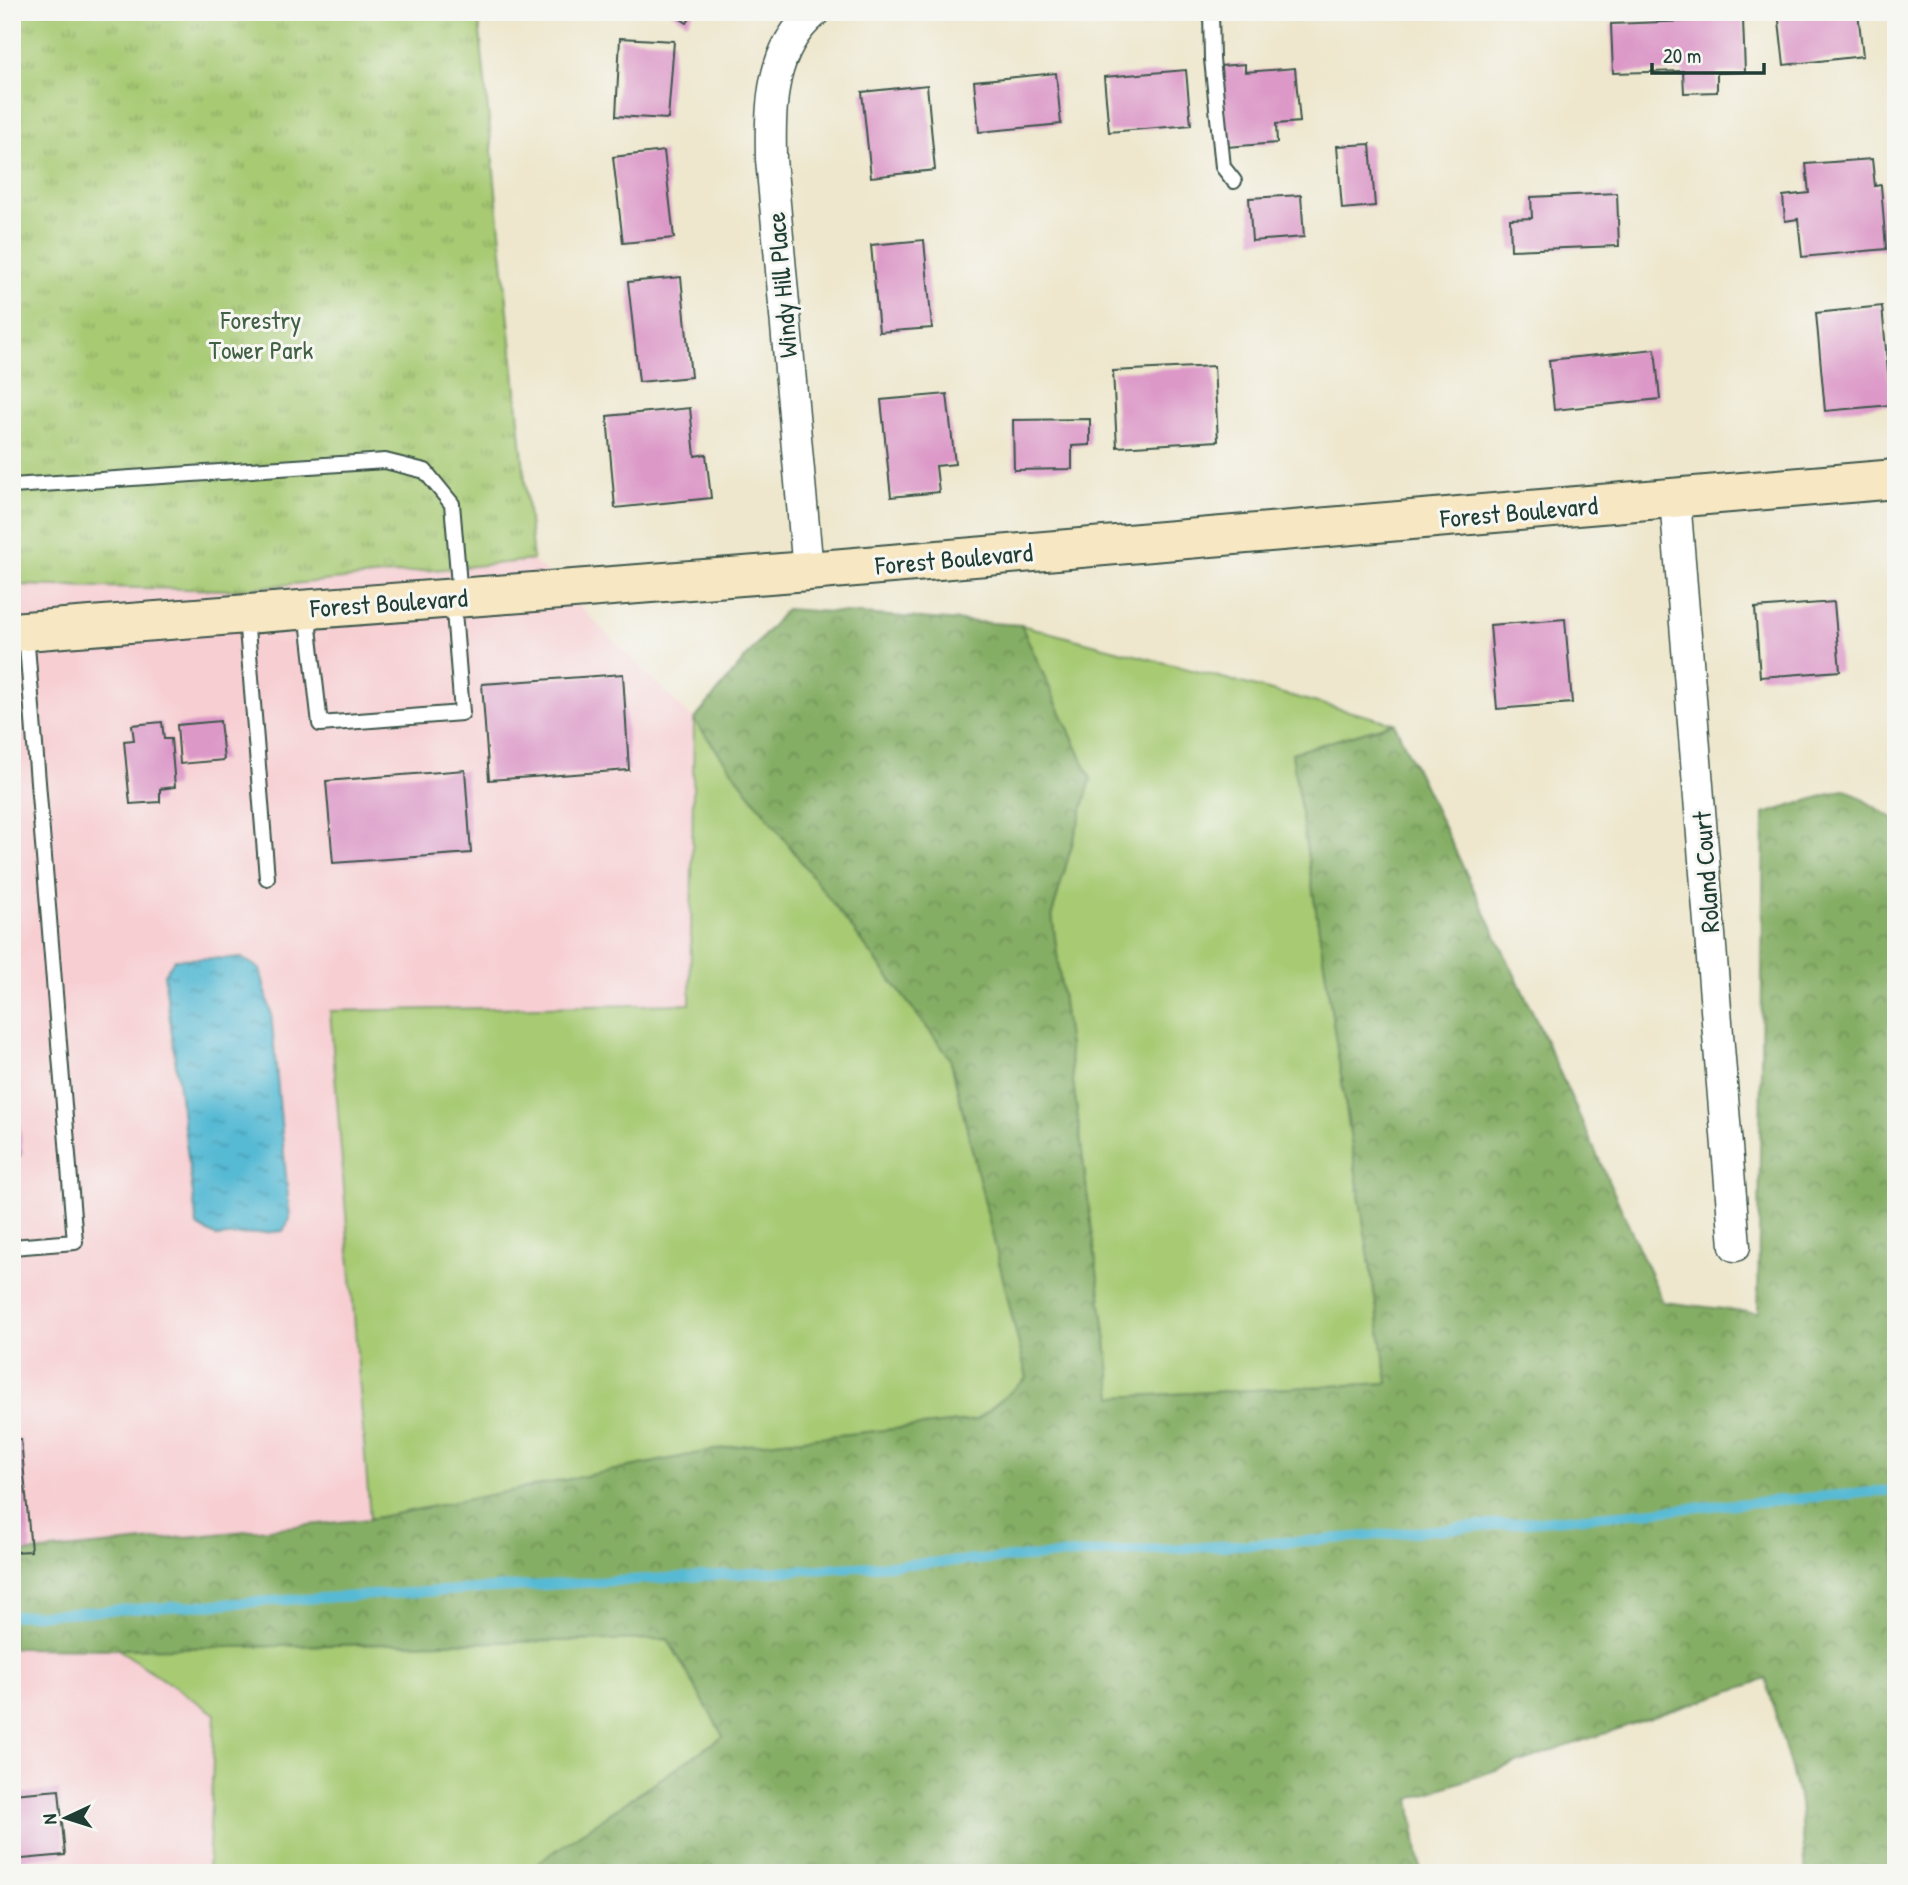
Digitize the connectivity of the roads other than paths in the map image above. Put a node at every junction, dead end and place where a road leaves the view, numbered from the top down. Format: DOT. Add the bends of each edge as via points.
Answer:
graph roads {
  1 [pos="815,12"];
  2 [pos="1211,12"];
  3 [pos="1234,181"];
  4 [pos="1896,479"];
  5 [pos="12,486"];
  6 [pos="1675,499"];
  7 [pos="808,571"];
  8 [pos="457,598"];
  9 [pos="307,610"];
  10 [pos="246,614"];
  11 [pos="19,631"];
  12 [pos="267,878"];
  13 [pos="1735,1246"];
  14 [pos="12,1247"];
  1 -- 7 [label="street, Windy Hill Place" via="800,25 780,60 770,100 771,159"];
  2 -- 3 [label="lane" via="1223,167"];
  4 -- 6 [label="street, Forest Boulevard"];
  5 -- 8 [label="lane" via="385,461 399,464 425,471 452,504"];
  6 -- 7 [label="street, Forest Boulevard"];
  6 -- 13 [label="street, Roland Court"];
  7 -- 8 [label="street, Forest Boulevard"];
  8 -- 9 [label="street, Forest Boulevard"];
  8 -- 9 [label="lane" via="463,713 320,724"];
  9 -- 10 [label="street, Forest Boulevard"];
  10 -- 11 [label="street, Forest Boulevard"];
  10 -- 12 [label="lane"];
  11 -- 14 [label="lane" via="75,1242"];
}
